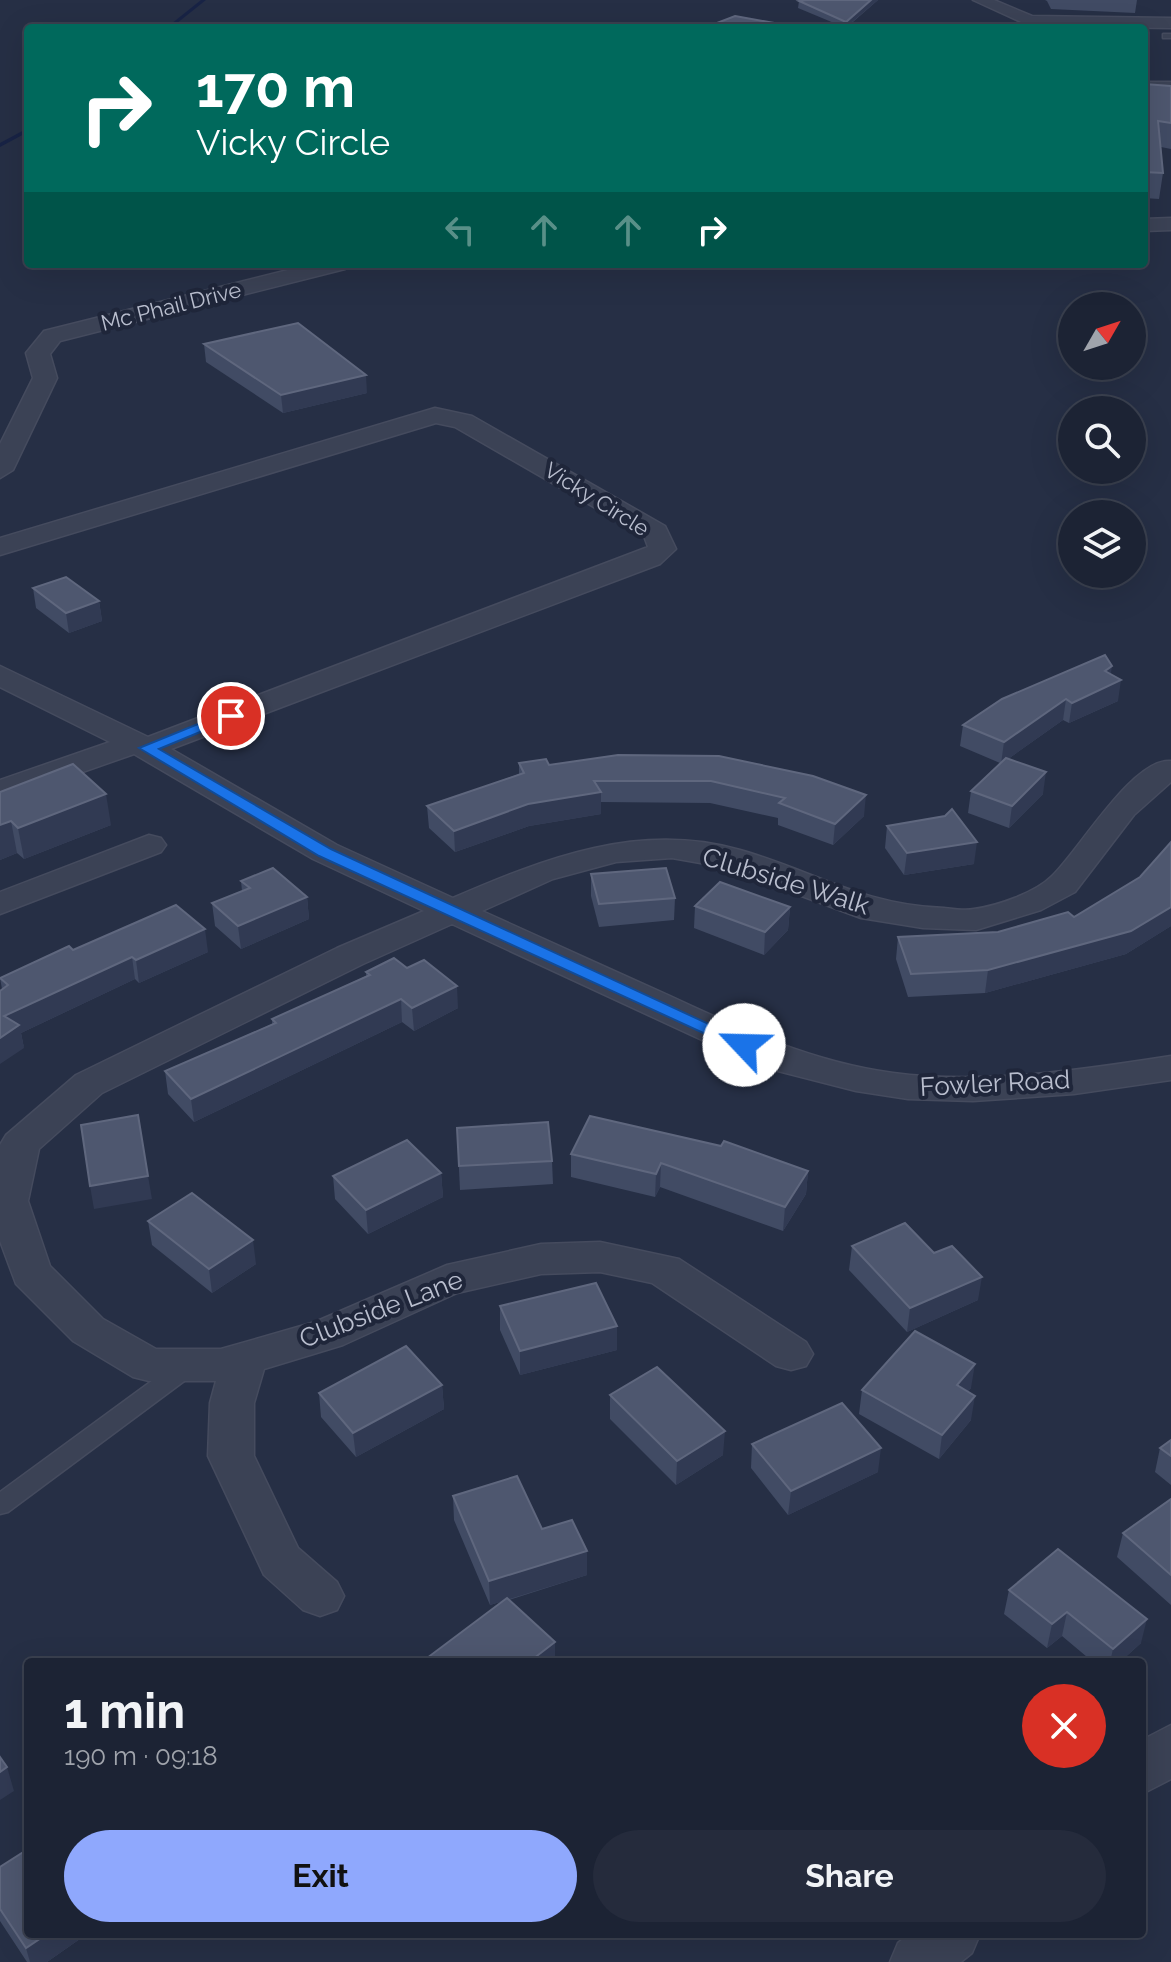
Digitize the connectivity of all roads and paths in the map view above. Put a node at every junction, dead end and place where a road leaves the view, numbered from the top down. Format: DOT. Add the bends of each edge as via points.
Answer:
graph roads {
  1 [pos="981,0"];
  2 [pos="1016,24"];
  3 [pos="1148,31"];
  4 [pos="1169,32"];
  5 [pos="1148,85"];
  6 [pos="1171,85"];
  7 [pos="1171,224"];
  8 [pos="1148,225"];
  9 [pos="321,268"];
  10 [pos="0,470"];
  11 [pos="0,547"];
  12 [pos="0,675"];
  13 [pos="141,745"];
  14 [pos="1167,769"];
  15 [pos="0,791"];
  16 [pos="149,845"];
  17 [pos="0,904"];
  18 [pos="454,913"];
  19 [pos="1171,1068"];
  20 [pos="791,1354"];
  21 [pos="245,1358"];
  22 [pos="189,1365"];
  23 [pos="0,1505"];
  24 [pos="320,1596"];
  25 [pos="1171,1748"];
  26 [pos="1146,1768"];
  27 [pos="947,1938"];
  28 [pos="918,1962"];
  1 -- 2 [label="street"];
  3 -- 4 [label="street"];
  5 -- 6 [label="lane"];
  7 -- 8 [label="street"];
  9 -- 10 [label="street, Mc Phail Drive" via="52,336 38,353 45,378"];
  11 -- 13 [label="street, Vicky Circle" via="435,415 463,421 656,532 662,549 650,558"];
  12 -- 13 [label="street, Fowler Road"];
  13 -- 15 [label="street"];
  13 -- 18 [label="street, Fowler Road" via="325,852"];
  14 -- 18 [label="street, Clubside Walk" via="1123,808 1063,885 1029,903 976,920 861,908 731,858 672,848 615,852 541,872"];
  16 -- 17 [label="street"];
  18 -- 19 [label="street, Fowler Road" via="771,1057 839,1075 907,1087 964,1087"];
  18 -- 22 [label="street, Clubside Lane" via="350,956 89,1084 20,1144 8,1201 31,1273 88,1330 149,1365"];
  20 -- 21 [label="street, Clubside Lane" via="664,1270 600,1257 541,1259 447,1280 328,1334"];
  21 -- 22 [label="street, Clubside Lane"];
  21 -- 24 [label="street" via="232,1403 231,1456 281,1561"];
  22 -- 23 [label="lane"];
  25 -- 26 [label="street"];
  27 -- 28 [label="street"];
}
